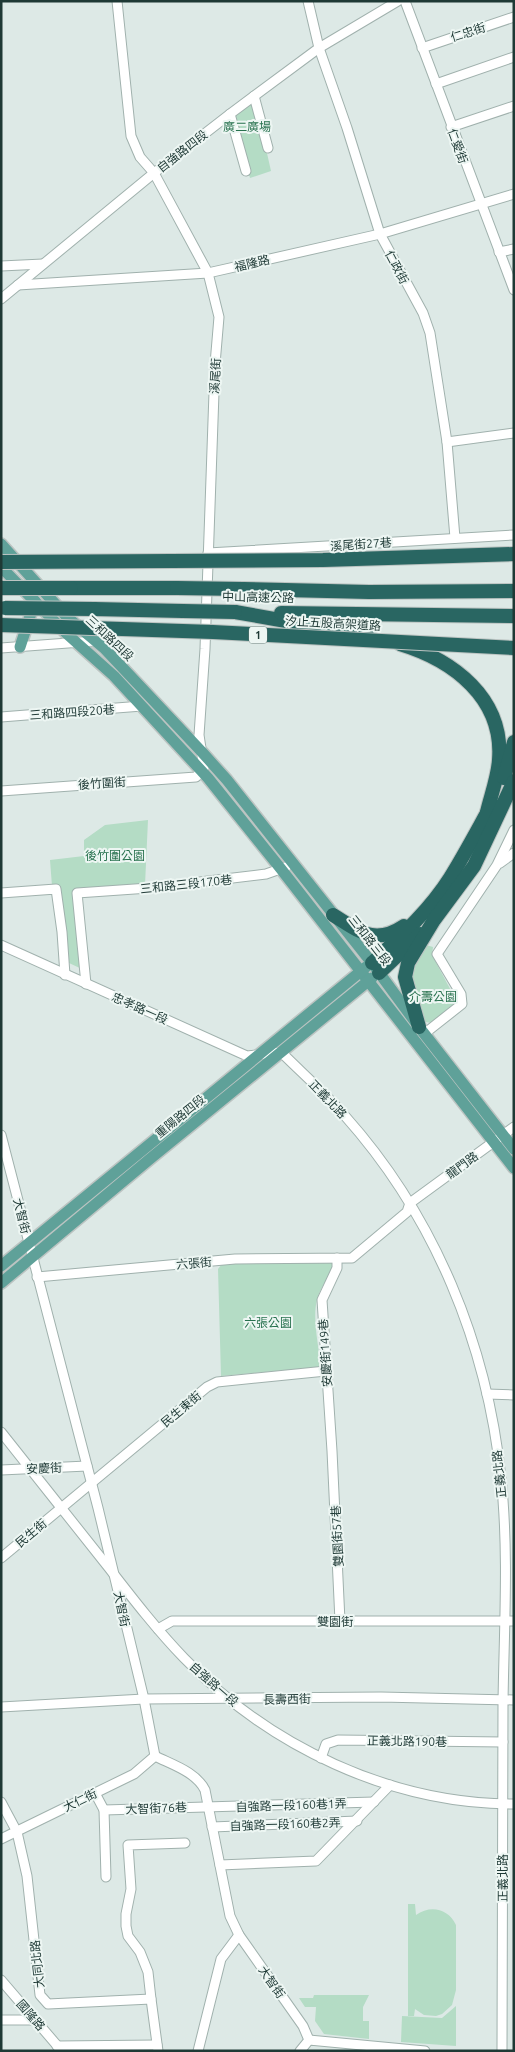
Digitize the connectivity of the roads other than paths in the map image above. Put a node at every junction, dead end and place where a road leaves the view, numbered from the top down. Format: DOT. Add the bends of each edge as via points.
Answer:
graph roads {
  1 [pos="117,1"];
  2 [pos="308,1"];
  3 [pos="398,1"];
  4 [pos="405,1"];
  5 [pos="514,17"];
  6 [pos="319,48"];
  7 [pos="422,48"];
  8 [pos="514,57"];
  9 [pos="436,84"];
  10 [pos="254,96"];
  11 [pos="514,106"];
  12 [pos="230,114"];
  13 [pos="451,127"];
  14 [pos="268,148"];
  15 [pos="246,171"];
  16 [pos="154,173"];
  17 [pos="514,194"];
  18 [pos="480,205"];
  19 [pos="380,234"];
  20 [pos="514,249"];
  21 [pos="499,252"];
  22 [pos="43,264"];
  23 [pos="1,266"];
  24 [pos="208,273"];
  25 [pos="18,285"];
  26 [pos="514,290"];
  27 [pos="1,299"];
  28 [pos="514,433"];
  29 [pos="447,442"];
  30 [pos="514,535"];
  31 [pos="454,538"];
  32 [pos="1,544"];
  33 [pos="208,553"];
  34 [pos="514,554"];
  35 [pos="1,562"];
  36 [pos="1,567"];
  37 [pos="1,588"];
  38 [pos="514,591"];
  39 [pos="35,601"];
  40 [pos="3,608"];
  41 [pos="235,612"];
  42 [pos="511,616"];
  43 [pos="1,625"];
  44 [pos="95,641"];
  45 [pos="78,642"];
  46 [pos="20,647"];
  47 [pos="1,648"];
  48 [pos="514,648"];
  49 [pos="142,706"];
  50 [pos="1,717"];
  51 [pos="514,742"];
  52 [pos="201,751"];
  53 [pos="201,772"];
  54 [pos="514,781"];
  55 [pos="1,791"];
  56 [pos="514,801"];
  57 [pos="488,812"];
  58 [pos="514,830"];
  59 [pos="514,852"];
  60 [pos="294,864"];
  61 [pos="497,865"];
  62 [pos="474,866"];
  63 [pos="281,869"];
  64 [pos="1,893"];
  65 [pos="438,895"];
  66 [pos="333,915"];
  67 [pos="434,920"];
  68 [pos="1,945"];
  69 [pos="370,972"];
  70 [pos="65,975"];
  71 [pos="86,984"];
  72 [pos="422,1031"];
  73 [pos="281,1052"];
  74 [pos="258,1056"];
  75 [pos="514,1127"];
  76 [pos="1,1135"];
  77 [pos="498,1138"];
  78 [pos="514,1149"];
  79 [pos="514,1168"];
  80 [pos="410,1203"];
  81 [pos="29,1242"];
  82 [pos="32,1257"];
  83 [pos="337,1258"];
  84 [pos="352,1258"];
  85 [pos="1,1266"];
  86 [pos="37,1276"];
  87 [pos="1,1283"];
  88 [pos="326,1372"];
  89 [pos="487,1394"];
  90 [pos="514,1395"];
  91 [pos="1,1432"];
  92 [pos="332,1451"];
  93 [pos="87,1466"];
  94 [pos="31,1468"];
  95 [pos="1,1470"];
  96 [pos="92,1483"];
  97 [pos="61,1508"];
  98 [pos="1,1558"];
  99 [pos="114,1574"];
  100 [pos="504,1620"];
  101 [pos="340,1621"];
  102 [pos="514,1621"];
  103 [pos="158,1629"];
  104 [pos="144,1699"];
  105 [pos="231,1700"];
  106 [pos="503,1700"];
  107 [pos="514,1700"];
  108 [pos="1,1707"];
  109 [pos="503,1742"];
  110 [pos="155,1756"];
  111 [pos="321,1758"];
  112 [pos="390,1785"];
  113 [pos="96,1793"];
  114 [pos="1,1802"];
  115 [pos="374,1802"];
  116 [pos="502,1804"];
  117 [pos="514,1804"];
  118 [pos="208,1807"];
  119 [pos="104,1810"];
  120 [pos="357,1821"];
  121 [pos="212,1827"];
  122 [pos="17,1832"];
  123 [pos="1,1839"];
  124 [pos="185,1843"];
  125 [pos="220,1865"];
  126 [pos="106,1877"];
  127 [pos="239,1935"];
  128 [pos="1,1980"];
  129 [pos="151,1999"];
  130 [pos="1,2020"];
  131 [pos="36,2020"];
  132 [pos="309,2040"];
  133 [pos="59,2048"];
  134 [pos="158,2048"];
  135 [pos="198,2051"];
  136 [pos="300,2051"];
  137 [pos="425,2051"];
  138 [pos="502,2051"];
  1 -- 16 [label="street, 溪尾街" via="132,136 140,158"];
  2 -- 6 [label="street, 仁政街"];
  3 -- 6 [label="street, 自強路四段"];
  4 -- 7 [label="street, 仁愛街"];
  5 -- 7 [label="street, 仁忠街"];
  6 -- 10 [label="street, 自強路四段"];
  6 -- 19 [label="street, 仁政街"];
  7 -- 9 [label="street, 仁愛街"];
  8 -- 9 [label="street"];
  9 -- 13 [label="street, 仁愛街"];
  10 -- 12 [label="street, 自強路四段"];
  10 -- 14 [label="street"];
  11 -- 13 [label="street"];
  12 -- 15 [label="street"];
  12 -- 16 [label="street, 自強路四段"];
  13 -- 18 [label="street, 仁愛街"];
  16 -- 22 [label="street, 自強路四段"];
  16 -- 24 [label="street, 溪尾街"];
  17 -- 18 [label="street, 福隆路"];
  18 -- 19 [label="street, 福隆路"];
  18 -- 21 [label="street, 仁愛街"];
  19 -- 24 [label="street, 福隆路"];
  19 -- 29 [label="street, 仁政街" via="423,313 430,333"];
  20 -- 21 [label="street"];
  21 -- 26 [label="street, 仁愛街"];
  22 -- 23 [label="street"];
  22 -- 25 [label="street, 自強路四段"];
  24 -- 25 [label="street, 福隆路"];
  24 -- 33 [label="street, 溪尾街" via="219,317"];
  25 -- 27 [label="street, 自強路四段"];
  28 -- 29 [label="street"];
  29 -- 31 [label="street, 仁政街"];
  30 -- 31 [label="street, 溪尾街27巷"];
  31 -- 33 [label="street, 溪尾街27巷"];
  32 -- 44 [label="main road, 三和路四段" via="67,617"];
  33 -- 52 [label="street, 溪尾街" via="199,735"];
  34 -- 35 [label="highway, bridge" via="323,560"];
  36 -- 39 [label="main road, 三和路四段"];
  37 -- 38 [label="highway, 中山高速公路, bridge"];
  39 -- 45 [label="main road, 三和路四段"];
  39 -- 46 [label="main road"];
  40 -- 41 [label="highway, 中山高速公路 / 1, bridge"];
  41 -- 42 [label="highway, 中山高速公路 / 1"];
  41 -- 57 [label="highway" via="371,636 412,648 451,666 470,682 492,714 499,760"];
  43 -- 48 [label="highway, 汐止五股高架道路 / 1, bridge"];
  44 -- 45 [label="street"];
  44 -- 52 [label="main road, 三和路四段"];
  45 -- 46 [label="street"];
  45 -- 49 [label="main road, 三和路四段"];
  46 -- 47 [label="street"];
  49 -- 50 [label="street, 三和路四段20巷"];
  49 -- 53 [label="main road, 三和路四段"];
  51 -- 57 [label="highway" via="500,791"];
  52 -- 53 [label="street, 溪尾街" via="204,768"];
  52 -- 60 [label="main road, 三和路三段"];
  53 -- 55 [label="street, 後竹圍街" via="196,777"];
  53 -- 63 [label="main road, 三和路三段"];
  54 -- 62 [label="highway"];
  56 -- 62 [label="highway"];
  57 -- 65 [label="highway"];
  58 -- 61 [label="street"];
  59 -- 61 [label="street"];
  60 -- 63 [label="street, 三和路三段170巷"];
  60 -- 66 [label="main road, 三和路三段"];
  61 -- 72 [label="street" via="437,954 461,994 462,1004"];
  62 -- 67 [label="highway"];
  63 -- 69 [label="main road, 三和路三段"];
  63 -- 71 [label="street, 三和路三段170巷" via="240,878 77,893"];
  64 -- 70 [label="street" via="56,889"];
  65 -- 66 [label="highway" via="402,927 377,937 362,934"];
  65 -- 69 [label="highway"];
  66 -- 69 [label="main road, 三和路三段"];
  67 -- 69 [label="highway"];
  67 -- 72 [label="highway" via="408,963 405,977"];
  68 -- 70 [label="street, 忠孝路一段"];
  69 -- 72 [label="main road, 三和路三段"];
  69 -- 73 [label="main road, 重陽路四段"];
  69 -- 74 [label="main road, 重陽路四段"];
  69 -- 77 [label="main road, 三和路三段"];
  70 -- 71 [label="street, 忠孝路一段"];
  71 -- 74 [label="street, 忠孝路一段" via="247,1056"];
  72 -- 77 [label="main road, 三和路三段"];
  73 -- 74 [label="street, 忠孝路一段"];
  73 -- 80 [label="street, 正義北路" via="346,1117"];
  73 -- 82 [label="main road, 重陽路四段"];
  74 -- 81 [label="main road, 重陽路四段"];
  75 -- 77 [label="street, 龍門路"];
  76 -- 81 [label="street, 大智街"];
  77 -- 78 [label="main road, 三和路三段"];
  77 -- 79 [label="main road, 三和路三段"];
  77 -- 80 [label="street, 龍門路"];
  80 -- 84 [label="street, 龍門路" via="407,1212"];
  80 -- 89 [label="street, 正義北路" via="456,1293"];
  81 -- 82 [label="street, 大智街"];
  81 -- 85 [label="main road, 重陽路四段"];
  82 -- 86 [label="street, 大智街"];
  82 -- 87 [label="main road, 重陽路四段"];
  83 -- 84 [label="street, 六張街"];
  83 -- 86 [label="street, 六張街" via="235,1259"];
  83 -- 88 [label="street, 安慶街149巷" via="337,1268 322,1300"];
  86 -- 93 [label="street, 大智街"];
  88 -- 92 [label="street, 安慶街149巷"];
  88 -- 96 [label="street, 民生東街" via="217,1382"];
  89 -- 90 [label="street"];
  89 -- 100 [label="street, 正義北路" via="501,1479"];
  91 -- 94 [label="street, 自強路一段"];
  92 -- 101 [label="street, 雙園街57巷"];
  93 -- 94 [label="street, 安慶街"];
  93 -- 96 [label="street, 大智街"];
  94 -- 95 [label="street, 安慶街"];
  94 -- 97 [label="street, 自強路一段"];
  96 -- 97 [label="street, 民生東街"];
  96 -- 99 [label="street, 大智街"];
  97 -- 98 [label="street, 民生街"];
  97 -- 99 [label="street, 自強路一段"];
  99 -- 103 [label="street, 自強路一段"];
  99 -- 104 [label="street, 大智街"];
  100 -- 101 [label="street, 雙園街"];
  100 -- 102 [label="street, 雙園街"];
  100 -- 106 [label="street, 正義北路"];
  101 -- 103 [label="street, 雙園街" via="172,1621"];
  103 -- 105 [label="street, 自強路一段" via="190,1664"];
  104 -- 105 [label="street, 長壽西街"];
  104 -- 108 [label="street, 長壽西街"];
  104 -- 110 [label="street, 大智街"];
  105 -- 106 [label="street, 長壽西街" via="381,1697"];
  105 -- 111 [label="street, 自強路一段" via="281,1736"];
  106 -- 107 [label="street, 長壽西街"];
  106 -- 109 [label="street, 正義北路"];
  109 -- 111 [label="street, 正義北路190巷" via="338,1740 326,1744"];
  109 -- 116 [label="street, 正義北路"];
  110 -- 113 [label="street, 大仁街" via="134,1774"];
  110 -- 118 [label="street, 大智街" via="196,1778 205,1790"];
  111 -- 112 [label="street, 自強路一段"];
  112 -- 115 [label="street"];
  112 -- 116 [label="street, 自強路一段" via="436,1796"];
  113 -- 119 [label="street"];
  113 -- 122 [label="street, 大仁街"];
  114 -- 122 [label="street, 大同北路"];
  115 -- 118 [label="street, 自強路一段160巷1弄"];
  115 -- 120 [label="street"];
  116 -- 117 [label="street, 自強路一段"];
  116 -- 138 [label="street, 正義北路"];
  118 -- 119 [label="street, 大智街76巷"];
  118 -- 121 [label="street, 大智街"];
  119 -- 126 [label="street"];
  120 -- 121 [label="street, 自強路一段160巷2弄"];
  120 -- 125 [label="street" via="316,1861"];
  121 -- 125 [label="street, 大智街"];
  122 -- 123 [label="street, 大仁街"];
  122 -- 129 [label="street, 大同北路" via="27,1876 43,2000 48,2004"];
  124 -- 129 [label="street" via="128,1845 131,1889 126,1926 128,1936 140,1952 148,1972"];
  125 -- 127 [label="street, 大智街" via="230,1916"];
  127 -- 132 [label="street, 大智街" via="303,2026"];
  127 -- 135 [label="street" via="222,1959"];
  128 -- 131 [label="street, 國隆路"];
  129 -- 134 [label="street"];
  130 -- 131 [label="street"];
  131 -- 133 [label="street, 國隆路"];
  132 -- 136 [label="street"];
  132 -- 137 [label="street"];
  133 -- 134 [label="street"];
}
